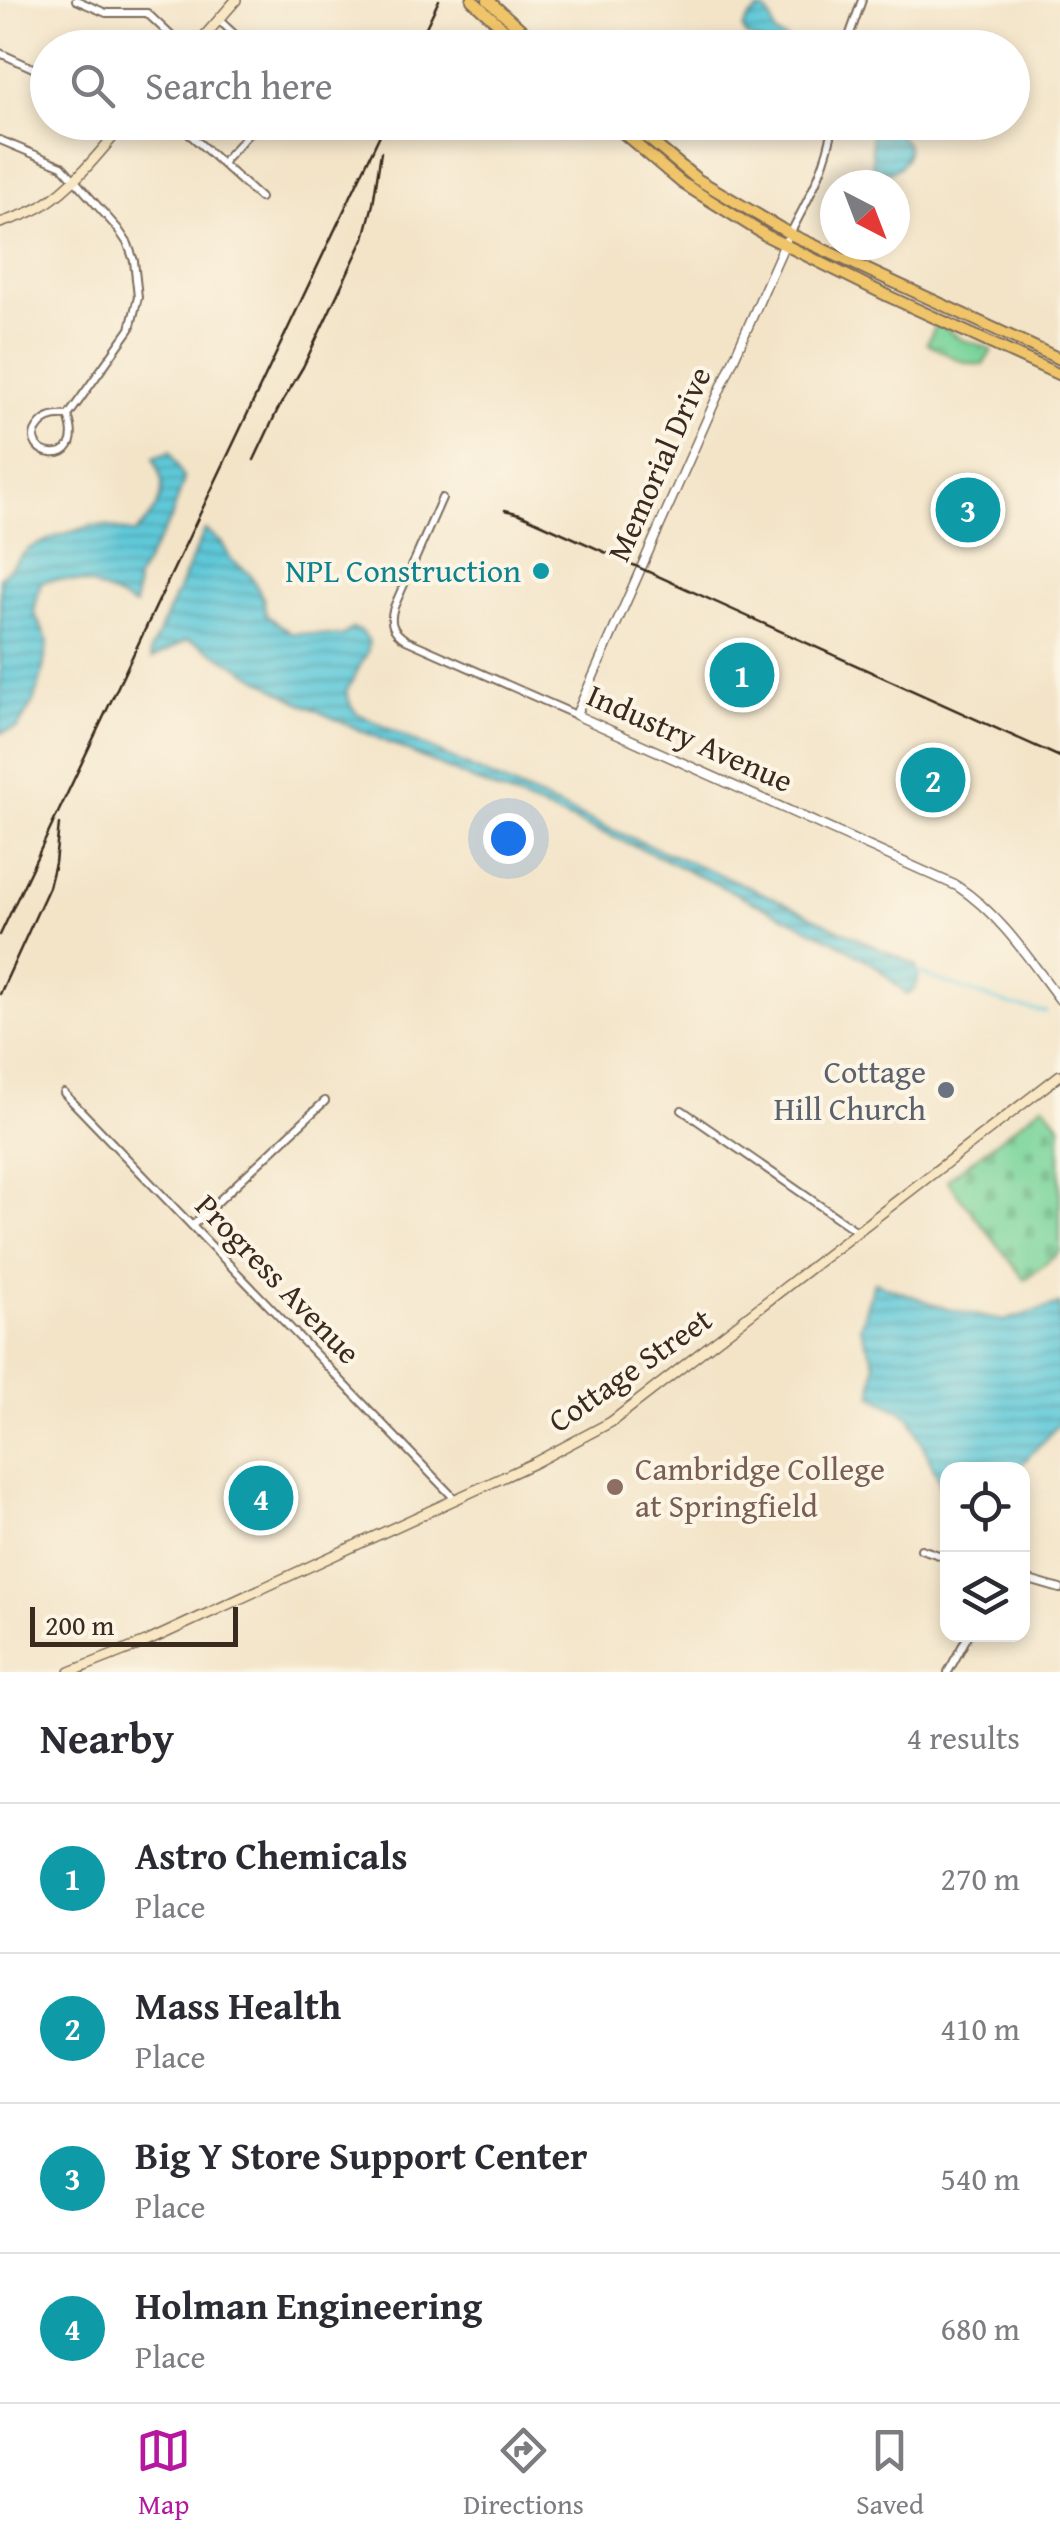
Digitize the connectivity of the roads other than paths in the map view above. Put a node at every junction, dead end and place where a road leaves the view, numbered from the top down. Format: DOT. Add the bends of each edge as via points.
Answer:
graph roads {
  1 [pos="76,0"];
  2 [pos="236,0"];
  3 [pos="472,0"];
  4 [pos="488,0"];
  5 [pos="862,0"];
  6 [pos="218,20"];
  7 [pos="166,30"];
  8 [pos="209,30"];
  9 [pos="229,30"];
  10 [pos="505,30"];
  11 [pos="522,30"];
  12 [pos="851,30"];
  13 [pos="0,54"];
  14 [pos="30,67"];
  15 [pos="0,140"];
  16 [pos="110,140"];
  17 [pos="196,140"];
  18 [pos="243,140"];
  19 [pos="630,140"];
  20 [pos="650,140"];
  21 [pos="831,140"];
  22 [pos="222,163"];
  23 [pos="76,178"];
  24 [pos="260,198"];
  25 [pos="0,223"];
  26 [pos="790,234"];
  27 [pos="784,246"];
  28 [pos="940,303"];
  29 [pos="934,316"];
  30 [pos="1004,332"];
  31 [pos="997,346"];
  32 [pos="1060,360"];
  33 [pos="1060,375"];
  34 [pos="68,416"];
  35 [pos="442,498"];
  36 [pos="576,715"];
  37 [pos="1060,1000"];
  38 [pos="1060,1075"];
  39 [pos="64,1093"];
  40 [pos="325,1100"];
  41 [pos="682,1110"];
  42 [pos="192,1225"];
  43 [pos="858,1232"];
  44 [pos="455,1500"];
  45 [pos="920,1549"];
  46 [pos="940,1555"];
  47 [pos="1030,1580"];
  48 [pos="1060,1589"];
  49 [pos="965,1642"];
  50 [pos="70,1672"];
  51 [pos="948,1672"];
  1 -- 7 [label="street" via="106,13 146,9"];
  2 -- 6 [label="main road"];
  3 -- 10 [label="main road"];
  4 -- 11 [label="main road"];
  5 -- 12 [label="street"];
  6 -- 8 [label="main road"];
  6 -- 9 [label="street"];
  13 -- 14 [label="street"];
  15 -- 23 [label="street"];
  16 -- 23 [label="main road"];
  17 -- 22 [label="street"];
  18 -- 22 [label="street"];
  19 -- 27 [label="main road" via="692,190"];
  20 -- 26 [label="main road" via="697,179"];
  21 -- 26 [label="street" via="820,178"];
  22 -- 24 [label="street"];
  23 -- 25 [label="main road" via="42,206"];
  23 -- 34 [label="street" via="128,244 138,298 130,329"];
  26 -- 27 [label="street, Memorial Drive"];
  26 -- 28 [label="main road"];
  27 -- 29 [label="main road"];
  27 -- 36 [label="street, Memorial Drive"];
  28 -- 29 [label="main road"];
  28 -- 30 [label="main road"];
  29 -- 31 [label="main road"];
  30 -- 31 [label="main road"];
  30 -- 32 [label="main road"];
  31 -- 33 [label="main road"];
  34 -- 34 [label="street" via="68,448 42,452 35,441 39,424"];
  35 -- 36 [label="street, Industry Avenue" via="394,606 394,629"];
  36 -- 37 [label="street, Industry Avenue" via="958,886 986,906"];
  38 -- 43 [label="main road, Cottage Street"];
  39 -- 42 [label="street, Progress Avenue"];
  40 -- 42 [label="street"];
  41 -- 43 [label="street"];
  42 -- 44 [label="street, Progress Avenue"];
  43 -- 44 [label="main road, Cottage Street" via="611,1422"];
  44 -- 50 [label="main road, Cottage Street"];
  45 -- 46 [label="street"];
  47 -- 48 [label="street"];
  49 -- 51 [label="street"];
}
